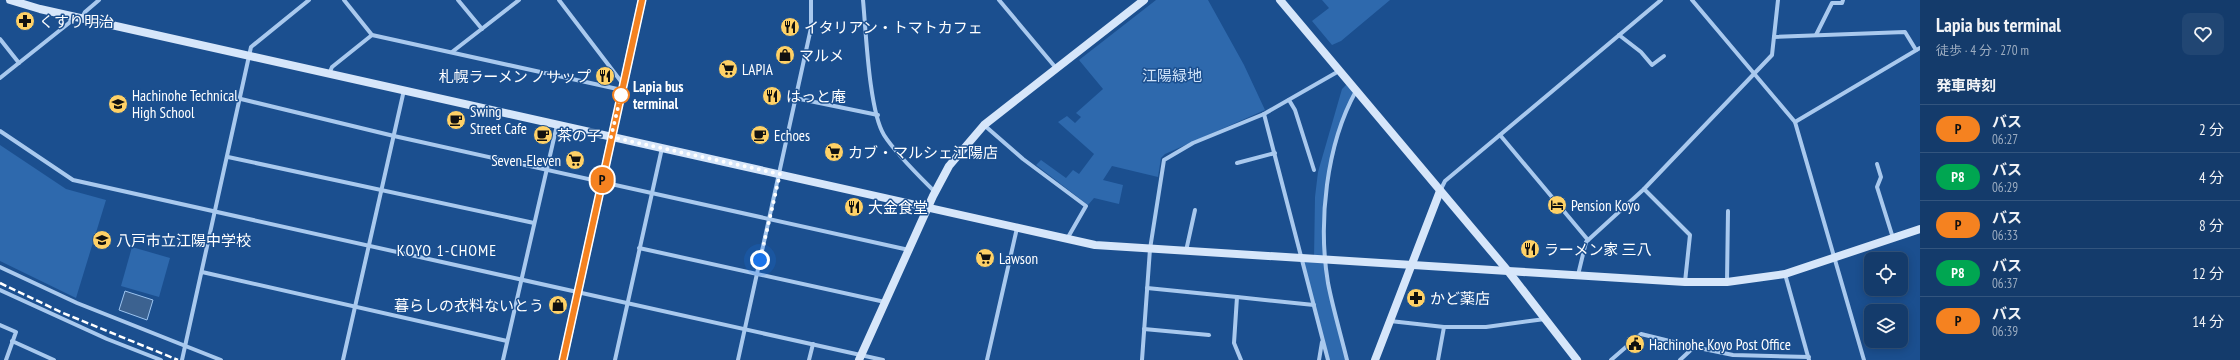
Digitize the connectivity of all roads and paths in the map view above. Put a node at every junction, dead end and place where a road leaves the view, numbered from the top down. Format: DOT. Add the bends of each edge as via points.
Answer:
graph roads {
  1 [pos="10,0"];
  2 [pos="99,0"];
  3 [pos="310,0"];
  4 [pos="344,0"];
  5 [pos="458,0"];
  6 [pos="519,0"];
  7 [pos="559,0"];
  8 [pos="642,0"];
  9 [pos="811,0"];
  10 [pos="863,0"];
  11 [pos="999,0"];
  12 [pos="1144,0"];
  13 [pos="1280,0"];
  14 [pos="1661,0"];
  15 [pos="1692,0"];
  16 [pos="1778,0"];
  17 [pos="1843,0"];
  18 [pos="73,16"];
  19 [pos="82,18"];
  20 [pos="482,29"];
  21 [pos="372,35"];
  22 [pos="1619,35"];
  23 [pos="1816,35"];
  24 [pos="1774,37"];
  25 [pos="0,39"];
  26 [pos="1918,49"];
  27 [pos="452,52"];
  28 [pos="250,55"];
  29 [pos="1664,56"];
  30 [pos="19,63"];
  31 [pos="1056,68"];
  32 [pos="1339,71"];
  33 [pos="1754,73"];
  34 [pos="329,74"];
  35 [pos="0,78"];
  36 [pos="623,87"];
  37 [pos="404,90"];
  38 [pos="1356,91"];
  39 [pos="795,98"];
  40 [pos="241,99"];
  41 [pos="1289,100"];
  42 [pos="1264,114"];
  43 [pos="878,115"];
  44 [pos="1795,122"];
  45 [pos="557,125"];
  46 [pos="984,125"];
  47 [pos="0,131"];
  48 [pos="1500,135"];
  49 [pos="394,136"];
  50 [pos="611,137"];
  51 [pos="662,148"];
  52 [pos="1275,153"];
  53 [pos="228,157"];
  54 [pos="1237,163"];
  55 [pos="1877,164"];
  56 [pos="546,169"];
  57 [pos="1314,170"];
  58 [pos="780,174"];
  59 [pos="602,182"];
  60 [pos="1644,189"];
  61 [pos="381,190"];
  62 [pos="1440,191"];
  63 [pos="935,192"];
  64 [pos="651,193"];
  65 [pos="928,207"];
  66 [pos="1195,210"];
  67 [pos="216,211"];
  68 [pos="1728,211"];
  69 [pos="770,218"];
  70 [pos="534,223"];
  71 [pos="1017,228"];
  72 [pos="1920,230"];
  73 [pos="1893,238"];
  74 [pos="1067,239"];
  75 [pos="1588,240"];
  76 [pos="369,245"];
  77 [pos="639,248"];
  78 [pos="1150,249"];
  79 [pos="909,250"];
  80 [pos="1186,252"];
  81 [pos="1834,258"];
  82 [pos="1303,259"];
  83 [pos="1326,260"];
  84 [pos="1411,265"];
  85 [pos="0,267"];
  86 [pos="1508,271"];
  87 [pos="202,272"];
  88 [pos="757,274"];
  89 [pos="1785,274"];
  90 [pos="1578,275"];
  91 [pos="521,279"];
  92 [pos="1685,282"];
  93 [pos="1727,282"];
  94 [pos="1147,288"];
  95 [pos="0,290"];
  96 [pos="578,292"];
  97 [pos="1237,297"];
  98 [pos="627,302"];
  99 [pos="885,302"];
  100 [pos="1314,305"];
  101 [pos="354,306"];
  102 [pos="1545,319"];
  103 [pos="1390,321"];
  104 [pos="0,325"];
  105 [pos="1444,327"];
  106 [pos="745,328"];
  107 [pos="1144,329"];
  108 [pos="1209,335"];
  109 [pos="1323,340"];
  110 [pos="12,341"];
  111 [pos="507,341"];
  112 [pos="813,344"];
  113 [pos="185,347"];
  114 [pos="1694,347"];
  115 [pos="860,357"];
  116 [pos="1809,359"];
  117 [pos="6,360"];
  118 [pos="54,360"];
  119 [pos="161,360"];
  120 [pos="182,360"];
  121 [pos="221,360"];
  122 [pos="344,360"];
  123 [pos="503,360"];
  124 [pos="563,360"];
  125 [pos="615,360"];
  126 [pos="738,360"];
  127 [pos="809,360"];
  128 [pos="883,360"];
  129 [pos="986,360"];
  130 [pos="1142,360"];
  131 [pos="1241,360"];
  132 [pos="1319,360"];
  133 [pos="1328,360"];
  134 [pos="1347,360"];
  135 [pos="1374,360"];
  136 [pos="1438,360"];
  137 [pos="1577,360"];
  138 [pos="1611,360"];
  139 [pos="1680,360"];
  140 [pos="1864,360"];
  1 -- 18 [label="street"];
  2 -- 19 [label="street"];
  3 -- 28 [label="street" via="251,47"];
  4 -- 21 [label="street"];
  5 -- 20 [label="street"];
  6 -- 20 [label="street"];
  7 -- 36 [label="street"];
  8 -- 36 [label="street"];
  9 -- 39 [label="street" via="811,28"];
  10 -- 43 [label="street" via="871,78"];
  11 -- 31 [label="street"];
  12 -- 31 [label="street"];
  13 -- 32 [label="street"];
  14 -- 22 [label="street"];
  15 -- 33 [label="street"];
  16 -- 24 [label="street"];
  17 -- 23 [label="street" via="1842,3 1832,3"];
  18 -- 19 [label="street"];
  18 -- 30 [label="street" via="69,23"];
  19 -- 28 [label="street"];
  20 -- 27 [label="street"];
  21 -- 27 [label="street"];
  21 -- 34 [label="street" via="332,67"];
  22 -- 29 [label="street" via="1641,52 1652,65"];
  22 -- 48 [label="street"];
  23 -- 24 [label="street"];
  23 -- 26 [label="street" via="1905,32"];
  24 -- 33 [label="street" via="1772,55"];
  25 -- 30 [label="street"];
  26 -- 44 [label="street"];
  27 -- 36 [label="street"];
  28 -- 34 [label="street"];
  28 -- 40 [label="street"];
  30 -- 35 [label="street"];
  31 -- 46 [label="street"];
  32 -- 38 [label="street"];
  32 -- 41 [label="street"];
  33 -- 44 [label="street"];
  33 -- 60 [label="street"];
  34 -- 37 [label="street"];
  36 -- 50 [label="street"];
  37 -- 45 [label="street"];
  37 -- 49 [label="street"];
  38 -- 62 [label="street"];
  38 -- 83 [label="street" via="1343,118 1330,170 1326,204"];
  39 -- 43 [label="street"];
  39 -- 58 [label="street"];
  40 -- 49 [label="street"];
  40 -- 53 [label="street"];
  41 -- 42 [label="street"];
  41 -- 57 [label="street" via="1295,110"];
  42 -- 52 [label="street"];
  42 -- 78 [label="street" via="1193,143 1164,160"];
  43 -- 63 [label="street" via="884,135"];
  44 -- 81 [label="street"];
  45 -- 50 [label="street"];
  45 -- 56 [label="street"];
  46 -- 63 [label="street" via="949,166"];
  46 -- 74 [label="street" via="1023,159 1086,206"];
  47 -- 67 [label="street" via="73,180"];
  48 -- 62 [label="street" via="1445,181"];
  48 -- 75 [label="street"];
  49 -- 56 [label="street"];
  49 -- 61 [label="street"];
  50 -- 51 [label="street"];
  50 -- 59 [label="street"];
  51 -- 58 [label="street"];
  51 -- 64 [label="street"];
  52 -- 54 [label="street"];
  52 -- 82 [label="street"];
  53 -- 61 [label="street"];
  53 -- 67 [label="street"];
  55 -- 73 [label="street" via="1881,177 1877,187"];
  56 -- 59 [label="street"];
  56 -- 70 [label="street"];
  58 -- 65 [label="street"];
  58 -- 69 [label="street"];
  59 -- 64 [label="street"];
  59 -- 96 [label="street"];
  60 -- 75 [label="street"];
  60 -- 92 [label="street" via="1690,235"];
  61 -- 70 [label="street"];
  61 -- 76 [label="street"];
  62 -- 84 [label="street"];
  62 -- 86 [label="street"];
  63 -- 65 [label="street"];
  64 -- 69 [label="street"];
  64 -- 77 [label="street"];
  65 -- 71 [label="street"];
  65 -- 79 [label="street"];
  66 -- 80 [label="street"];
  67 -- 76 [label="street"];
  67 -- 87 [label="street"];
  68 -- 93 [label="street"];
  69 -- 79 [label="street"];
  69 -- 88 [label="street"];
  70 -- 91 [label="street"];
  71 -- 74 [label="street"];
  71 -- 129 [label="street"];
  72 -- 73 [label="street"];
  73 -- 81 [label="street"];
  74 -- 78 [label="street" via="1095,245"];
  75 -- 90 [label="street"];
  76 -- 91 [label="street"];
  76 -- 101 [label="street"];
  77 -- 88 [label="street"];
  77 -- 98 [label="street"];
  78 -- 80 [label="street"];
  78 -- 94 [label="street"];
  79 -- 99 [label="street"];
  80 -- 82 [label="street"];
  81 -- 89 [label="street"];
  81 -- 140 [label="street"];
  82 -- 83 [label="street"];
  82 -- 100 [label="street"];
  83 -- 84 [label="street"];
  83 -- 134 [label="street" via="1328,284"];
  84 -- 86 [label="street"];
  84 -- 103 [label="street"];
  85 -- 113 [label="street" via="77,303"];
  86 -- 90 [label="street"];
  86 -- 102 [label="street"];
  87 -- 101 [label="street"];
  87 -- 113 [label="street"];
  88 -- 99 [label="street"];
  88 -- 106 [label="street"];
  89 -- 93 [label="street"];
  89 -- 116 [label="street"];
  90 -- 92 [label="street"];
  91 -- 96 [label="street"];
  91 -- 111 [label="street"];
  92 -- 93 [label="street"];
  94 -- 97 [label="street"];
  94 -- 107 [label="street"];
  95 -- 119 [label="street" via="107,339"];
  96 -- 98 [label="street"];
  96 -- 124 [label="street"];
  97 -- 100 [label="street"];
  97 -- 131 [label="street" via="1234,343"];
  98 -- 106 [label="street"];
  98 -- 125 [label="street"];
  99 -- 115 [label="street"];
  100 -- 109 [label="street"];
  101 -- 111 [label="street"];
  101 -- 122 [label="street"];
  102 -- 105 [label="street" via="1486,327"];
  102 -- 137 [label="street"];
  103 -- 105 [label="street"];
  103 -- 135 [label="street"];
  104 -- 110 [label="street" via="16,332"];
  105 -- 136 [label="street"];
  106 -- 112 [label="street"];
  106 -- 126 [label="street"];
  107 -- 108 [label="street"];
  107 -- 130 [label="street"];
  109 -- 132 [label="street"];
  109 -- 133 [label="street"];
  110 -- 117 [label="street"];
  110 -- 118 [label="street"];
  111 -- 123 [label="street"];
  112 -- 115 [label="street"];
  112 -- 127 [label="street"];
  113 -- 120 [label="street"];
  113 -- 121 [label="street"];
  114 -- 116 [label="street" via="1733,355"];
  114 -- 138 [label="street" via="1641,334"];
  114 -- 139 [label="street"];
  115 -- 128 [label="street"];
}
